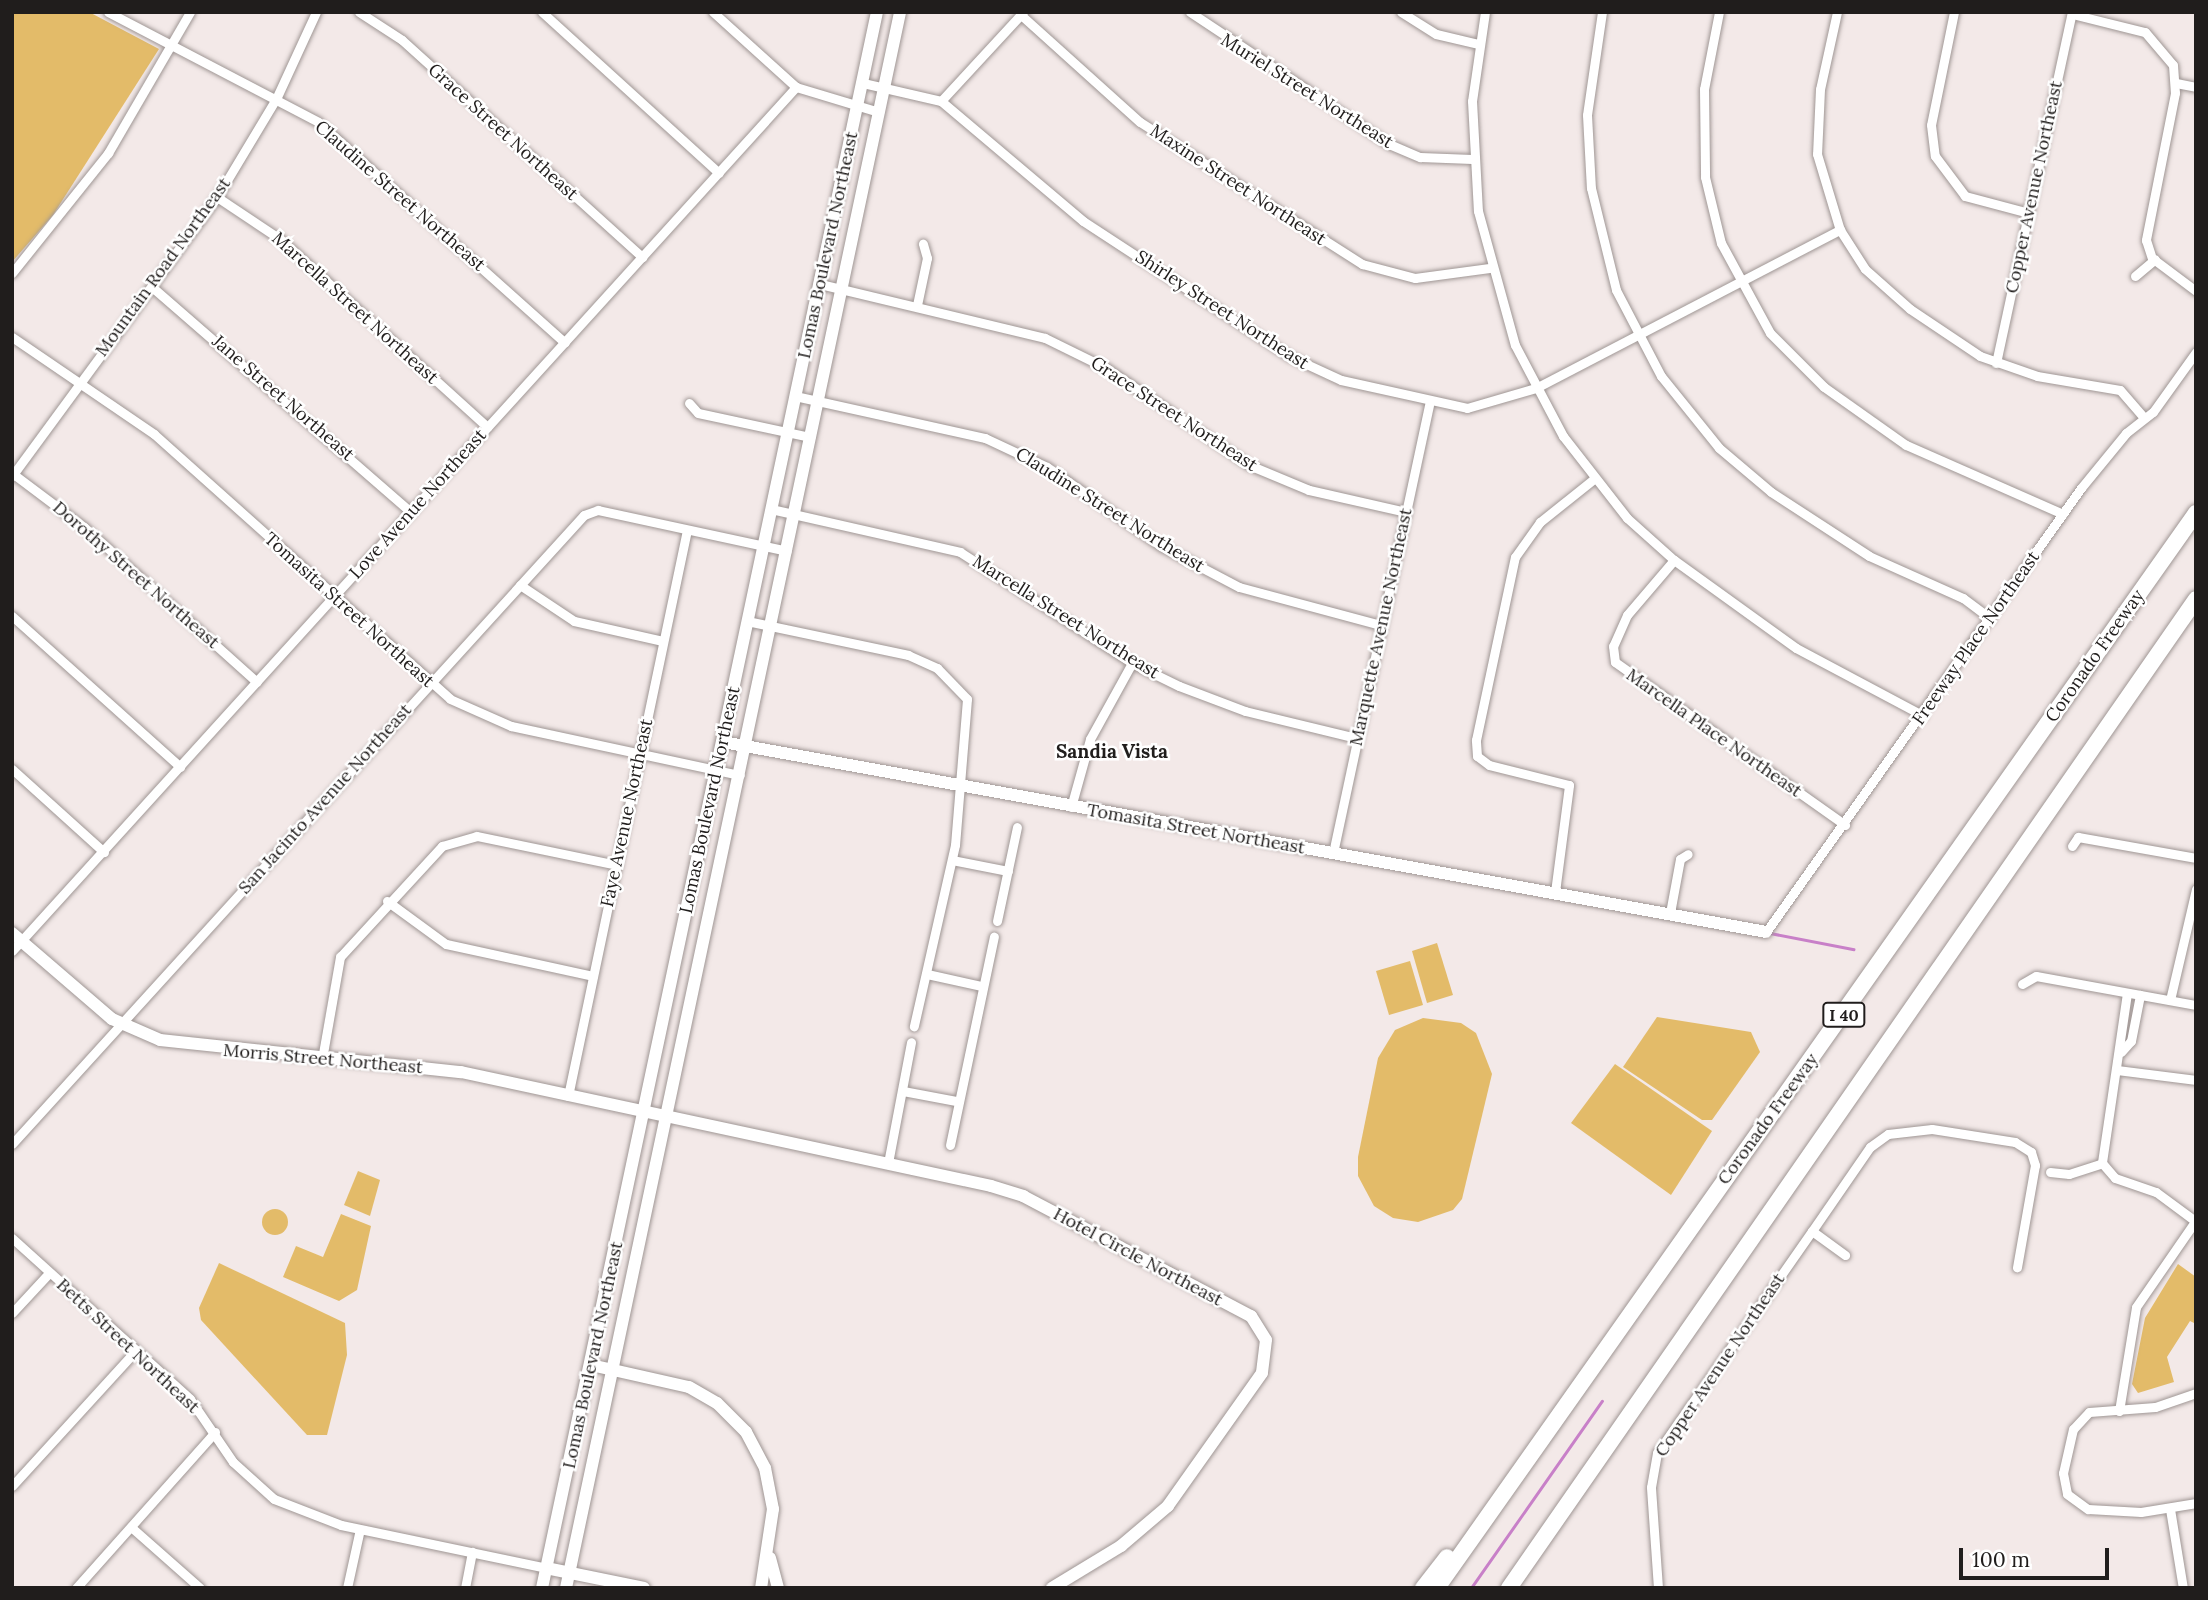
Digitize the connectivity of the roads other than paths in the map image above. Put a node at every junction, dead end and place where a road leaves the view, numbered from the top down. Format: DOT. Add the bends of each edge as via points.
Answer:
graph roads {
  1 [pos="108,12"];
  2 [pos="190,12"];
  3 [pos="316,12"];
  4 [pos="359,12"];
  5 [pos="542,12"];
  6 [pos="713,12"];
  7 [pos="877,12"];
  8 [pos="900,12"];
  9 [pos="1190,12"];
  10 [pos="1401,12"];
  11 [pos="1485,12"];
  12 [pos="1602,12"];
  13 [pos="1719,12"];
  14 [pos="1837,12"];
  15 [pos="1954,12"];
  16 [pos="2072,13"];
  17 [pos="1022,14"];
  18 [pos="1478,44"];
  19 [pos="174,45"];
  20 [pos="863,83"];
  21 [pos="2176,83"];
  22 [pos="884,86"];
  23 [pos="796,87"];
  24 [pos="2196,87"];
  25 [pos="276,99"];
  26 [pos="941,101"];
  27 [pos="857,107"];
  28 [pos="879,112"];
  29 [pos="1472,159"];
  30 [pos="719,173"];
  31 [pos="217,197"];
  32 [pos="2029,213"];
  33 [pos="1840,230"];
  34 [pos="923,244"];
  35 [pos="642,257"];
  36 [pos="2155,259"];
  37 [pos="1489,268"];
  38 [pos="12,273"];
  39 [pos="2135,276"];
  40 [pos="1739,281"];
  41 [pos="820,284"];
  42 [pos="152,287"];
  43 [pos="841,289"];
  44 [pos="2196,291"];
  45 [pos="916,305"];
  46 [pos="1637,334"];
  47 [pos="12,337"];
  48 [pos="565,343"];
  49 [pos="2196,352"];
  50 [pos="1996,363"];
  51 [pos="81,379"];
  52 [pos="1536,388"];
  53 [pos="795,396"];
  54 [pos="818,401"];
  55 [pos="1430,402"];
  56 [pos="689,403"];
  57 [pos="2144,418"];
  58 [pos="487,427"];
  59 [pos="787,433"];
  60 [pos="810,437"];
  61 [pos="13,474"];
  62 [pos="1595,478"];
  63 [pos="771,509"];
  64 [pos="411,512"];
  65 [pos="1406,512"];
  66 [pos="2196,513"];
  67 [pos="794,514"];
  68 [pos="2063,514"];
  69 [pos="687,530"];
  70 [pos="763,546"];
  71 [pos="787,551"];
  72 [pos="1674,560"];
  73 [pos="520,585"];
  74 [pos="334,597"];
  75 [pos="2196,599"];
  76 [pos="12,616"];
  77 [pos="1990,618"];
  78 [pos="747,621"];
  79 [pos="770,625"];
  80 [pos="1381,625"];
  81 [pos="663,641"];
  82 [pos="1132,663"];
  83 [pos="257,682"];
  84 [pos="430,683"];
  85 [pos="1922,715"];
  86 [pos="1357,737"];
  87 [pos="723,742"];
  88 [pos="746,747"];
  89 [pos="640,753"];
  90 [pos="180,767"];
  91 [pos="12,769"];
  92 [pos="717,770"];
  93 [pos="740,775"];
  94 [pos="958,787"];
  95 [pos="1071,807"];
  96 [pos="1846,825"];
  97 [pos="1017,827"];
  98 [pos="2072,846"];
  99 [pos="104,852"];
  100 [pos="1333,853"];
  101 [pos="1688,854"];
  102 [pos="2196,858"];
  103 [pos="952,860"];
  104 [pos="617,865"];
  105 [pos="1008,872"];
  106 [pos="2196,889"];
  107 [pos="1555,892"];
  108 [pos="387,901"];
  109 [pos="1670,913"];
  110 [pos="997,921"];
  111 [pos="1766,932"];
  112 [pos="993,937"];
  113 [pos="15,942"];
  114 [pos="927,974"];
  115 [pos="593,976"];
  116 [pos="2022,984"];
  117 [pos="981,986"];
  118 [pos="2127,993"];
  119 [pos="2140,995"];
  120 [pos="2170,1000"];
  121 [pos="2196,1005"];
  122 [pos="121,1025"];
  123 [pos="914,1026"];
  124 [pos="911,1042"];
  125 [pos="2121,1052"];
  126 [pos="322,1059"];
  127 [pos="2117,1070"];
  128 [pos="2196,1080"];
  129 [pos="903,1091"];
  130 [pos="568,1096"];
  131 [pos="956,1101"];
  132 [pos="646,1113"];
  133 [pos="667,1116"];
  134 [pos="12,1144"];
  135 [pos="950,1145"];
  136 [pos="888,1163"];
  137 [pos="2102,1163"];
  138 [pos="2050,1172"];
  139 [pos="2195,1220"];
  140 [pos="1812,1231"];
  141 [pos="12,1238"];
  142 [pos="1844,1255"];
  143 [pos="2017,1267"];
  144 [pos="49,1273"];
  145 [pos="12,1313"];
  146 [pos="136,1350"];
  147 [pos="591,1365"];
  148 [pos="614,1369"];
  149 [pos="2196,1393"];
  150 [pos="2119,1410"];
  151 [pos="215,1432"];
  152 [pos="12,1486"];
  153 [pos="2196,1503"];
  154 [pos="2170,1509"];
  155 [pos="1488,1515"];
  156 [pos="131,1527"];
  157 [pos="360,1529"];
  158 [pos="769,1549"];
  159 [pos="472,1552"];
  160 [pos="546,1569"];
  161 [pos="569,1574"];
  162 [pos="622,1584"];
  163 [pos="76,1588"];
  164 [pos="200,1588"];
  165 [pos="347,1588"];
  166 [pos="465,1588"];
  167 [pos="542,1588"];
  168 [pos="566,1588"];
  169 [pos="590,1588"];
  170 [pos="644,1588"];
  171 [pos="761,1588"];
  172 [pos="778,1588"];
  173 [pos="1052,1588"];
  174 [pos="1423,1588"];
  175 [pos="1437,1588"];
  176 [pos="1510,1588"];
  177 [pos="1658,1588"];
  178 [pos="2183,1588"];
  1 -- 19 [label="street, Claudine Street Northeast"];
  2 -- 19 [label="street"];
  3 -- 25 [label="street, Mountain Road Northeast"];
  4 -- 35 [label="street, Grace Street Northeast" via="402,40"];
  5 -- 30 [label="street"];
  6 -- 23 [label="street"];
  7 -- 20 [label="street, Lomas Boulevard Northeast"];
  8 -- 22 [label="street, Lomas Boulevard Northeast"];
  9 -- 29 [label="street, Muriel Street Northeast" via="1389,144 1420,157"];
  10 -- 18 [label="street" via="1436,34"];
  11 -- 18 [label="street"];
  12 -- 46 [label="street" via="1587,115 1591,188 1605,257"];
  13 -- 40 [label="street" via="1704,89 1702,148 1712,211"];
  14 -- 33 [label="street" via="1817,141"];
  15 -- 32 [label="street" via="1931,125 1935,156 1965,196"];
  16 -- 21 [label="street" via="2145,32 2166,53"];
  16 -- 32 [label="street, Copper Avenue Northeast"];
  17 -- 26 [label="street"];
  17 -- 37 [label="street, Maxine Street Northeast" via="1140,121 1362,264 1415,278"];
  18 -- 29 [label="street"];
  19 -- 25 [label="street, Claudine Street Northeast"];
  19 -- 38 [label="street" via="108,153"];
  20 -- 22 [label="street, Shirley Street Northeast"];
  20 -- 27 [label="street, Lomas Boulevard Northeast"];
  21 -- 24 [label="street"];
  21 -- 36 [label="street" via="2147,225"];
  22 -- 26 [label="street, Shirley Street Northeast"];
  22 -- 28 [label="street, Lomas Boulevard Northeast"];
  23 -- 27 [label="street"];
  23 -- 30 [label="street, Love Avenue Northeast"];
  25 -- 31 [label="street, Mountain Road Northeast"];
  25 -- 48 [label="street, Claudine Street Northeast" via="340,139"];
  26 -- 55 [label="street, Shirley Street Northeast" via="1083,221 1289,356 1341,380"];
  27 -- 28 [label="street"];
  27 -- 41 [label="street, Lomas Boulevard Northeast"];
  28 -- 43 [label="street, Lomas Boulevard Northeast"];
  29 -- 37 [label="street"];
  30 -- 35 [label="street, Love Avenue Northeast"];
  31 -- 42 [label="street, Mountain Road Northeast"];
  31 -- 58 [label="street, Marcella Street Northeast" via="280,239"];
  32 -- 50 [label="street, Copper Avenue Northeast"];
  33 -- 40 [label="street, Shirley Street Northeast"];
  33 -- 50 [label="street" via="1894,296"];
  34 -- 45 [label="street" via="927,258"];
  35 -- 48 [label="street, Love Avenue Northeast"];
  36 -- 39 [label="street"];
  36 -- 44 [label="street"];
  37 -- 52 [label="street"];
  40 -- 46 [label="street, Shirley Street Northeast"];
  40 -- 68 [label="street" via="1795,362 1864,416 1959,472 2007,485"];
  41 -- 43 [label="street, Grace Street Northeast"];
  41 -- 53 [label="street, Lomas Boulevard Northeast"];
  42 -- 51 [label="street, Mountain Road Northeast"];
  42 -- 64 [label="street, Jane Street Northeast"];
  43 -- 45 [label="street, Grace Street Northeast"];
  43 -- 54 [label="street, Lomas Boulevard Northeast"];
  45 -- 65 [label="street, Grace Street Northeast" via="1020,329 1082,355 1219,447 1281,479"];
  46 -- 52 [label="street, Shirley Street Northeast"];
  46 -- 77 [label="street" via="1686,410 1747,473 1869,556 1963,598"];
  47 -- 51 [label="street, Tomasita Street Northeast"];
  48 -- 58 [label="street, Love Avenue Northeast"];
  49 -- 57 [label="street, Freeway Place Northeast"];
  50 -- 57 [label="street" via="2120,390"];
  51 -- 61 [label="street, Mountain Road Northeast"];
  51 -- 74 [label="street, Tomasita Street Northeast" via="154,434"];
  52 -- 55 [label="street, Shirley Street Northeast" via="1479,407"];
  52 -- 62 [label="street"];
  53 -- 54 [label="street, Claudine Street Northeast"];
  53 -- 59 [label="street, Lomas Boulevard Northeast"];
  54 -- 60 [label="street, Lomas Boulevard Northeast"];
  54 -- 80 [label="street, Claudine Street Northeast" via="995,442 1047,467 1161,546 1239,587"];
  55 -- 65 [label="street, Marquette Avenue Northeast"];
  56 -- 59 [label="street" via="698,413"];
  57 -- 68 [label="street, Freeway Place Northeast"];
  58 -- 64 [label="street, Love Avenue Northeast"];
  59 -- 60 [label="street"];
  59 -- 63 [label="street, Lomas Boulevard Northeast"];
  60 -- 67 [label="street, Lomas Boulevard Northeast"];
  61 -- 83 [label="street, Dorothy Street Northeast" via="84,527"];
  62 -- 72 [label="street"];
  62 -- 107 [label="street" via="1540,522 1516,557 1476,740 1477,756 1489,765 1570,785"];
  63 -- 67 [label="street, Marcella Street Northeast"];
  63 -- 70 [label="street, Lomas Boulevard Northeast"];
  64 -- 74 [label="street, Love Avenue Northeast"];
  65 -- 80 [label="street, Marquette Avenue Northeast"];
  66 -- 155 [label="highway, Coronado Freeway / I 40"];
  67 -- 71 [label="street, Lomas Boulevard Northeast"];
  67 -- 82 [label="street, Marcella Street Northeast" via="960,552"];
  68 -- 77 [label="street, Freeway Place Northeast"];
  69 -- 70 [label="street, San Jacinto Avenue Northeast"];
  69 -- 73 [label="street, San Jacinto Avenue Northeast" via="598,510 574,524"];
  69 -- 81 [label="street, Faye Avenue Northeast"];
  70 -- 71 [label="street, San Jacinto Avenue Northeast"];
  70 -- 78 [label="street, Lomas Boulevard Northeast"];
  71 -- 79 [label="street, Lomas Boulevard Northeast"];
  72 -- 85 [label="street" via="1796,648"];
  72 -- 96 [label="street, Marcella Place Northeast" via="1628,615 1612,658"];
  73 -- 81 [label="street" via="574,621"];
  73 -- 84 [label="street, San Jacinto Avenue Northeast"];
  74 -- 83 [label="street, Love Avenue Northeast"];
  74 -- 84 [label="street, Tomasita Street Northeast"];
  75 -- 176 [label="highway, I 40"];
  76 -- 90 [label="street"];
  77 -- 85 [label="street, Freeway Place Northeast"];
  78 -- 79 [label="street"];
  78 -- 87 [label="street, Lomas Boulevard Northeast"];
  79 -- 88 [label="street, Lomas Boulevard Northeast"];
  79 -- 94 [label="street" via="908,655 959,686 970,720"];
  80 -- 86 [label="street, Marquette Avenue Northeast"];
  81 -- 89 [label="street, Faye Avenue Northeast"];
  82 -- 86 [label="street, Marcella Street Northeast" via="1235,708"];
  82 -- 95 [label="street" via="1082,759"];
  83 -- 90 [label="street, Love Avenue Northeast"];
  84 -- 89 [label="street, Tomasita Street Northeast" via="498,722"];
  84 -- 122 [label="street, San Jacinto Avenue Northeast"];
  85 -- 96 [label="street, Freeway Place Northeast"];
  86 -- 100 [label="street, Marquette Avenue Northeast"];
  87 -- 88 [label="street, Tomasita Street Northeast"];
  87 -- 92 [label="street, Lomas Boulevard Northeast"];
  88 -- 93 [label="street, Lomas Boulevard Northeast"];
  88 -- 94 [label="street, Tomasita Street Northeast"];
  89 -- 92 [label="street, Tomasita Street Northeast"];
  89 -- 104 [label="street, Faye Avenue Northeast"];
  90 -- 99 [label="street, Love Avenue Northeast"];
  91 -- 99 [label="street"];
  92 -- 93 [label="street, Tomasita Street Northeast"];
  92 -- 132 [label="street, Lomas Boulevard Northeast"];
  93 -- 133 [label="street, Lomas Boulevard Northeast"];
  94 -- 95 [label="street, Tomasita Street Northeast"];
  94 -- 103 [label="street"];
  95 -- 100 [label="street, Tomasita Street Northeast"];
  96 -- 111 [label="street, Freeway Place Northeast"];
  97 -- 105 [label="street"];
  98 -- 102 [label="street" via="2078,837"];
  99 -- 113 [label="street, Love Avenue Northeast"];
  100 -- 107 [label="street, Tomasita Street Northeast"];
  101 -- 109 [label="street" via="1680,859"];
  103 -- 105 [label="street"];
  103 -- 114 [label="street"];
  104 -- 108 [label="street" via="461,837 427,856"];
  104 -- 115 [label="street, Faye Avenue Northeast"];
  105 -- 110 [label="street"];
  106 -- 120 [label="street"];
  107 -- 109 [label="street, Tomasita Street Northeast"];
  108 -- 115 [label="street" via="446,944"];
  108 -- 126 [label="street" via="336,967"];
  109 -- 111 [label="street, Tomasita Street Northeast"];
  112 -- 117 [label="street"];
  113 -- 122 [label="street, Morris Street Northeast"];
  114 -- 117 [label="street"];
  114 -- 123 [label="street"];
  115 -- 130 [label="street, Faye Avenue Northeast"];
  116 -- 118 [label="street" via="2036,976"];
  117 -- 131 [label="street"];
  118 -- 119 [label="street"];
  118 -- 125 [label="street"];
  119 -- 120 [label="street"];
  119 -- 125 [label="street" via="2131,1041"];
  120 -- 121 [label="street"];
  122 -- 126 [label="street, Morris Street Northeast" via="188,1046"];
  122 -- 134 [label="street, San Jacinto Avenue Northeast"];
  124 -- 129 [label="street"];
  125 -- 127 [label="street"];
  126 -- 130 [label="street, Morris Street Northeast" via="461,1072"];
  127 -- 128 [label="street"];
  127 -- 137 [label="street"];
  129 -- 131 [label="street"];
  129 -- 136 [label="street"];
  130 -- 132 [label="street, Morris Street Northeast"];
  131 -- 135 [label="street"];
  132 -- 133 [label="street, Morris Street Northeast"];
  132 -- 147 [label="street, Lomas Boulevard Northeast"];
  133 -- 136 [label="street, Hotel Circle Northeast"];
  133 -- 148 [label="street, Lomas Boulevard Northeast"];
  136 -- 173 [label="street, Hotel Circle Northeast" via="1023,1196 1251,1316 1264,1334 1262,1373 1168,1506 1121,1546"];
  137 -- 138 [label="street" via="2069,1174"];
  137 -- 139 [label="street" via="2115,1178 2156,1192"];
  139 -- 150 [label="street" via="2136,1307"];
  140 -- 142 [label="street"];
  140 -- 143 [label="street, Copper Avenue Northeast" via="1870,1147 1888,1134 1932,1129 2015,1142 2031,1152 2035,1165"];
  140 -- 177 [label="street, Copper Avenue Northeast" via="1657,1453 1651,1488"];
  141 -- 144 [label="street, Betts Street Northeast"];
  144 -- 145 [label="street"];
  144 -- 146 [label="street, Betts Street Northeast"];
  146 -- 151 [label="street, Betts Street Northeast" via="190,1399"];
  146 -- 152 [label="street"];
  147 -- 148 [label="street"];
  147 -- 160 [label="street, Lomas Boulevard Northeast"];
  148 -- 158 [label="street" via="689,1387 741,1424 769,1486"];
  148 -- 161 [label="street, Lomas Boulevard Northeast"];
  149 -- 150 [label="street"];
  150 -- 154 [label="street" via="2100,1409 2080,1419 2065,1462 2065,1489 2082,1507"];
  151 -- 156 [label="street"];
  151 -- 157 [label="street, Betts Street Northeast" via="233,1462 274,1499"];
  153 -- 154 [label="street"];
  154 -- 178 [label="street"];
  155 -- 174 [label="highway"];
  155 -- 175 [label="highway, Coronado Freeway / I 40"];
  156 -- 163 [label="street"];
  156 -- 164 [label="street"];
  157 -- 159 [label="street, Betts Street Northeast"];
  157 -- 165 [label="street"];
  158 -- 171 [label="street"];
  158 -- 172 [label="street"];
  159 -- 160 [label="street, Betts Street Northeast"];
  159 -- 166 [label="street"];
  160 -- 161 [label="street"];
  160 -- 167 [label="street, Lomas Boulevard Northeast"];
  161 -- 162 [label="street"];
  161 -- 168 [label="street, Lomas Boulevard Northeast"];
  162 -- 169 [label="street"];
  162 -- 170 [label="street"];
}
